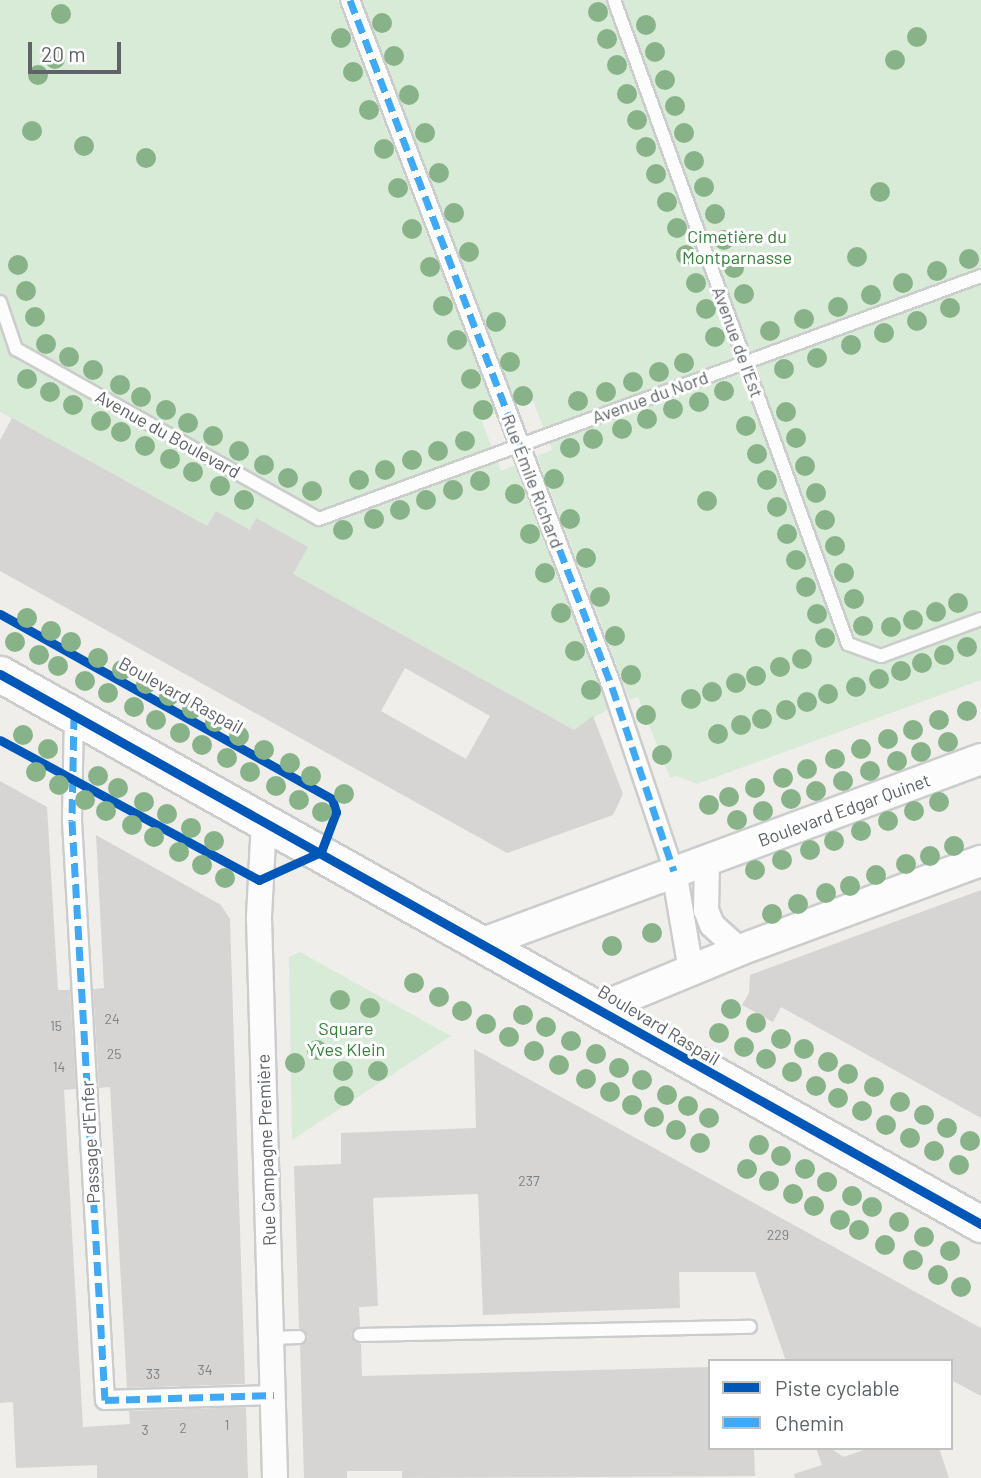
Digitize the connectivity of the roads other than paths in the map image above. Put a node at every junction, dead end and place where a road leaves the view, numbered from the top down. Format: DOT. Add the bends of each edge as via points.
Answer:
graph roads {
  1 [pos="349,0"];
  2 [pos="614,0"];
  3 [pos="981,276"];
  4 [pos="0,302"];
  5 [pos="746,362"];
  6 [pos="519,445"];
  7 [pos="319,519"];
  8 [pos="981,619"];
  9 [pos="0,674"];
  10 [pos="74,715"];
  11 [pos="981,759"];
  12 [pos="264,821"];
  13 [pos="708,860"];
  14 [pos="981,862"];
  15 [pos="674,872"];
  16 [pos="483,943"];
  17 [pos="740,950"];
  18 [pos="691,970"];
  19 [pos="600,1008"];
  20 [pos="981,1224"];
  21 [pos="750,1327"];
  22 [pos="360,1335"];
  23 [pos="299,1337"];
  24 [pos="272,1338"];
  25 [pos="274,1395"];
  26 [pos="275,1478"];
  1 -- 6 [label="street, Rue Émile Richard"];
  2 -- 5 [label="lane, Avenue de l'Est"];
  3 -- 5 [label="lane, Avenue du Nord"];
  4 -- 7 [label="lane, Avenue du Boulevard" via="16,349"];
  5 -- 6 [label="lane, Avenue du Nord"];
  5 -- 8 [label="lane, Avenue de l'Est" via="848,644 881,656"];
  6 -- 7 [label="lane, Avenue du Nord"];
  6 -- 15 [label="street, Rue Émile Richard" via="612,687"];
  9 -- 10 [label="main road, Boulevard Raspail"];
  10 -- 12 [label="main road, Boulevard Raspail"];
  10 -- 25 [label="street, Passage d'Enfer" via="72,814 105,1400"];
  11 -- 13 [label="street, Boulevard Edgar Quinet"];
  12 -- 16 [label="main road, Boulevard Raspail"];
  12 -- 24 [label="street, Rue Campagne Première" via="259,918"];
  13 -- 15 [label="street, Boulevard Edgar Quinet"];
  13 -- 17 [label="street" via="706,910 712,925"];
  14 -- 17 [label="street"];
  15 -- 16 [label="street, Boulevard Edgar Quinet"];
  15 -- 18 [label="street, Rue Émile Richard"];
  16 -- 19 [label="main road, Boulevard Raspail"];
  17 -- 18 [label="street"];
  18 -- 19 [label="street"];
  19 -- 20 [label="main road, Boulevard Raspail"];
  21 -- 22 [label="lane"];
  23 -- 24 [label="lane"];
  24 -- 25 [label="street, Rue Campagne Première"];
  25 -- 26 [label="street, Rue Campagne Première"];
}
